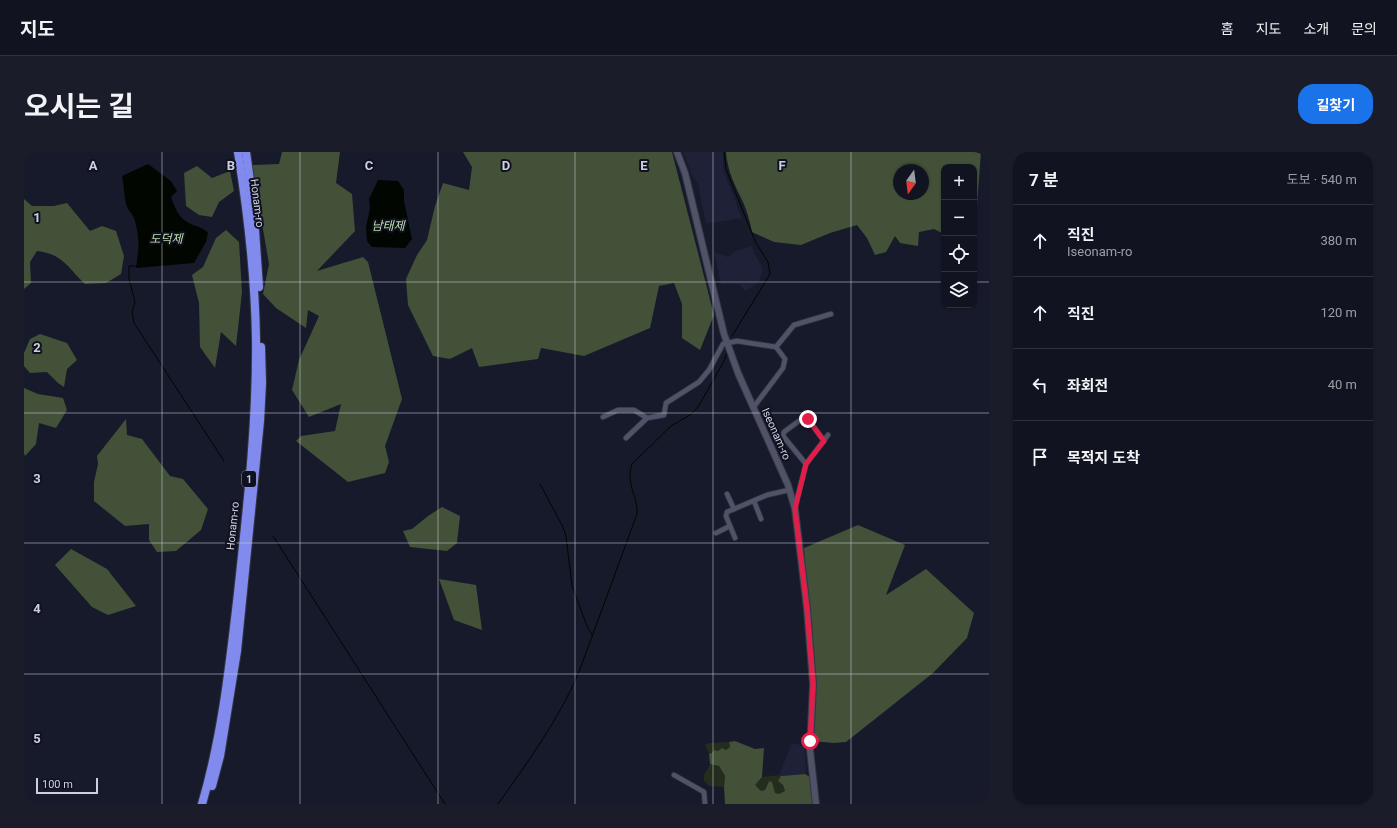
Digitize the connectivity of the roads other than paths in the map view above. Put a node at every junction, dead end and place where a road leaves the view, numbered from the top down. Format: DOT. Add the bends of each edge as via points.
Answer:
graph roads {
  1 [pos="238,152"];
  2 [pos="246,152"];
  3 [pos="677,152"];
  4 [pos="831,314"];
  5 [pos="728,344"];
  6 [pos="776,347"];
  7 [pos="753,408"];
  8 [pos="603,417"];
  9 [pos="647,418"];
  10 [pos="828,436"];
  11 [pos="626,438"];
  12 [pos="824,441"];
  13 [pos="806,464"];
  14 [pos="788,488"];
  15 [pos="800,488"];
  16 [pos="727,494"];
  17 [pos="754,501"];
  18 [pos="734,509"];
  19 [pos="795,509"];
  20 [pos="761,519"];
  21 [pos="730,526"];
  22 [pos="716,533"];
  23 [pos="735,538"];
  24 [pos="674,775"];
  25 [pos="202,804"];
  26 [pos="207,804"];
  27 [pos="705,804"];
  28 [pos="816,804"];
  1 -- 25 [label="highway, Honam-ro / 1" via="246,202 254,289 254,420 231,652"];
  2 -- 26 [label="highway, Honam-ro / 1" via="253,202 260,294 260,421 237,651 220,756"];
  3 -- 5 [label="main road, Iseonam-ro" via="685,174"];
  4 -- 6 [label="street" via="794,325"];
  5 -- 6 [label="street" via="737,341"];
  5 -- 7 [label="main road, Iseonam-ro"];
  5 -- 9 [label="street" via="723,344 709,370 699,382 666,402 664,415"];
  6 -- 7 [label="street" via="785,359 783,368"];
  7 -- 14 [label="main road, Iseonam-ro"];
  8 -- 9 [label="street" via="618,410 634,410"];
  9 -- 11 [label="street"];
  10 -- 12 [label="street"];
  12 -- 13 [label="street"];
  12 -- 13 [label="street" via="808,419 803,418 784,432 783,436"];
  13 -- 15 [label="street"];
  14 -- 15 [label="street"];
  14 -- 17 [label="street"];
  14 -- 19 [label="main road, Iseonam-ro"];
  15 -- 19 [label="street"];
  16 -- 18 [label="street"];
  17 -- 18 [label="street"];
  17 -- 20 [label="street"];
  18 -- 21 [label="street" via="726,512"];
  19 -- 28 [label="main road, Iseonam-ro" via="813,684 810,750"];
  21 -- 22 [label="street"];
  21 -- 23 [label="street"];
  24 -- 27 [label="street" via="704,792"];
}
